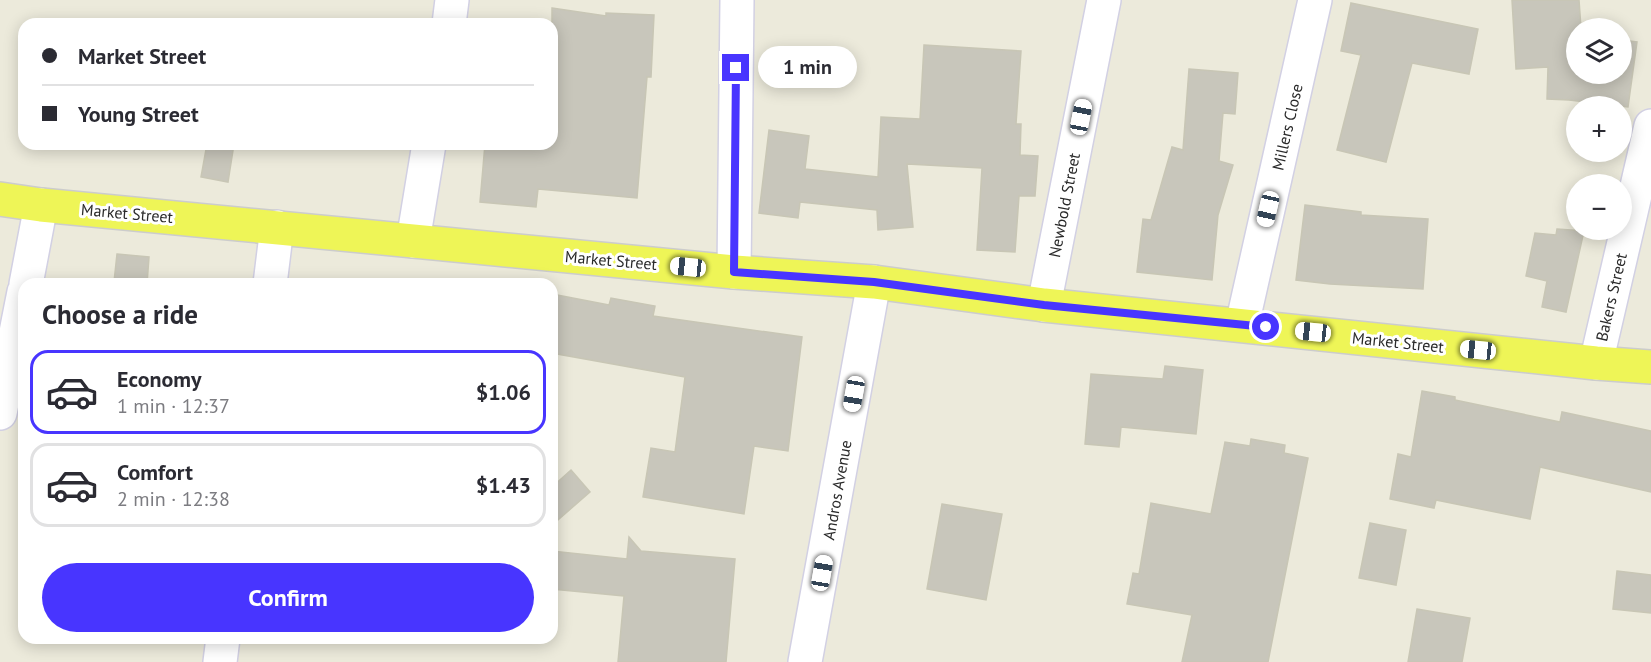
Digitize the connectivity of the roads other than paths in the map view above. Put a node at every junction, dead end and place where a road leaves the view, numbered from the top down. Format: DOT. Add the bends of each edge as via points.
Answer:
graph roads {
  1 [pos="452,0"];
  2 [pos="736,0"];
  3 [pos="1104,0"];
  4 [pos="1315,0"];
  5 [pos="449,18"];
  6 [pos="1651,126"];
  7 [pos="428,150"];
  8 [pos="0,199"];
  9 [pos="41,205"];
  10 [pos="277,227"];
  11 [pos="413,241"];
  12 [pos="734,272"];
  13 [pos="27,278"];
  14 [pos="271,278"];
  15 [pos="874,282"];
  16 [pos="1044,305"];
  17 [pos="18,322"];
  18 [pos="1242,325"];
  19 [pos="1596,363"];
  20 [pos="1651,367"];
  21 [pos="0,413"];
  22 [pos="222,644"];
  23 [pos="220,662"];
  24 [pos="805,662"];
  1 -- 5 [label="street"];
  2 -- 12 [label="street"];
  3 -- 16 [label="street, Newbold Street"];
  4 -- 18 [label="street, Millers Close"];
  6 -- 19 [label="street, Bakers Street"];
  7 -- 11 [label="street"];
  8 -- 9 [label="main road, Market Street"];
  9 -- 10 [label="main road, Market Street"];
  9 -- 13 [label="street"];
  10 -- 11 [label="main road, Market Street"];
  10 -- 14 [label="street"];
  11 -- 12 [label="main road, Market Street"];
  12 -- 15 [label="main road, Market Street"];
  15 -- 16 [label="main road, Market Street"];
  15 -- 24 [label="street, Andros Avenue"];
  16 -- 18 [label="main road, Market Street"];
  17 -- 21 [label="street"];
  18 -- 19 [label="main road, Market Street"];
  19 -- 20 [label="main road, Market Street"];
  22 -- 23 [label="street"];
}
